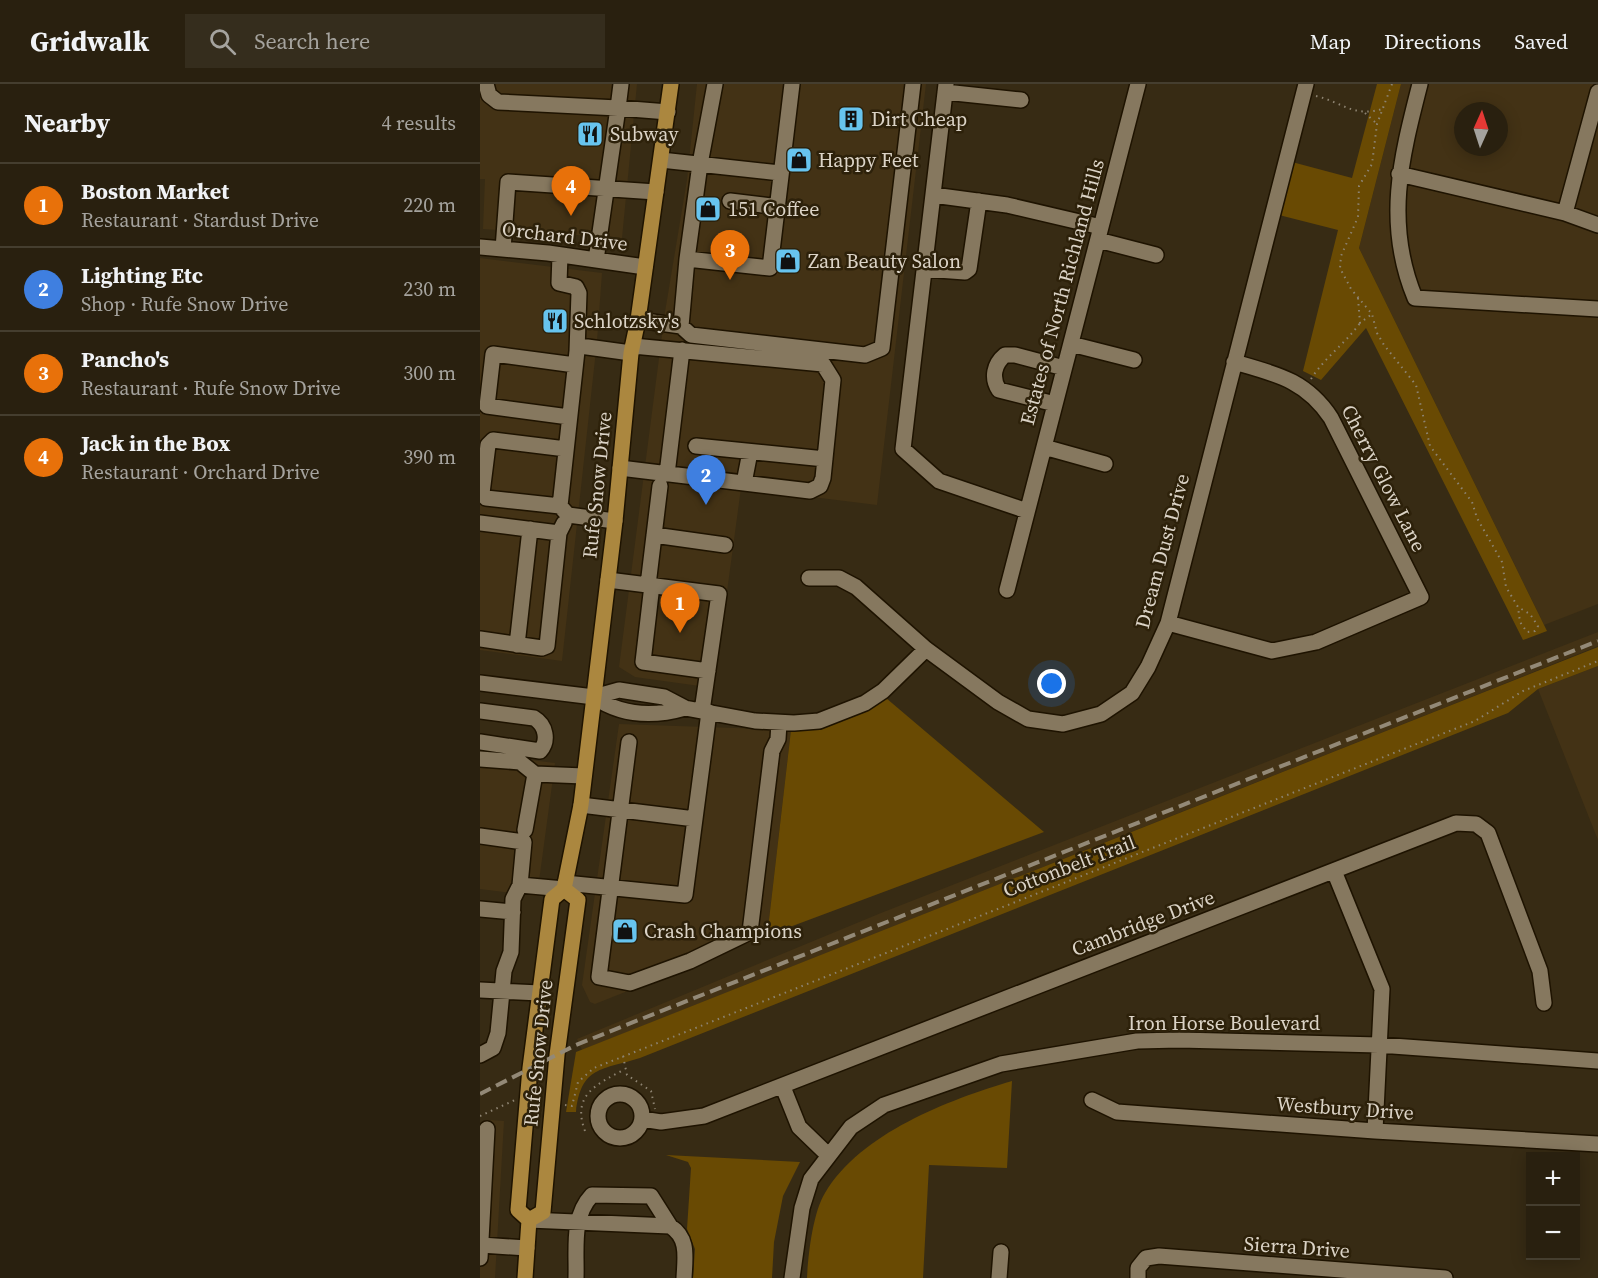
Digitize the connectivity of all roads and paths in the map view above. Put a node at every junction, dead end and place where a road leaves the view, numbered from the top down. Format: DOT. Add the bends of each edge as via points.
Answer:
graph roads {
  1 [pos="486,84"];
  2 [pos="621,84"];
  3 [pos="671,84"];
  4 [pos="715,84"];
  5 [pos="792,84"];
  6 [pos="913,84"];
  7 [pos="1138,84"];
  8 [pos="1392,84"];
  9 [pos="1420,84"];
  10 [pos="945,88"];
  11 [pos="1305,89"];
  12 [pos="1598,92"];
  13 [pos="1021,100"];
  14 [pos="618,108"];
  15 [pos="1385,108"];
  16 [pos="1363,111"];
  17 [pos="668,112"];
  18 [pos="1377,124"];
  19 [pos="661,160"];
  20 [pos="700,164"];
  21 [pos="780,173"];
  22 [pos="1399,174"];
  23 [pos="607,187"];
  24 [pos="656,192"];
  25 [pos="933,195"];
  26 [pos="730,201"];
  27 [pos="979,201"];
  28 [pos="779,207"];
  29 [pos="1565,213"];
  30 [pos="1598,225"];
  31 [pos="1100,233"];
  32 [pos="480,247"];
  33 [pos="503,249"];
  34 [pos="560,255"];
  35 [pos="1156,255"];
  36 [pos="687,259"];
  37 [pos="596,260"];
  38 [pos="645,267"];
  39 [pos="924,269"];
  40 [pos="1357,295"];
  41 [pos="1598,309"];
  42 [pos="1372,314"];
  43 [pos="638,320"];
  44 [pos="1360,323"];
  45 [pos="681,326"];
  46 [pos="1071,344"];
  47 [pos="632,349"];
  48 [pos="682,350"];
  49 [pos="576,358"];
  50 [pos="1134,360"];
  51 [pos="1234,362"];
  52 [pos="1064,368"];
  53 [pos="1311,379"];
  54 [pos="1055,404"];
  55 [pos="569,417"];
  56 [pos="696,446"];
  57 [pos="1044,447"];
  58 [pos="566,449"];
  59 [pos="750,452"];
  60 [pos="825,459"];
  61 [pos="1105,464"];
  62 [pos="620,468"];
  63 [pos="663,480"];
  64 [pos="744,483"];
  65 [pos="564,511"];
  66 [pos="1027,512"];
  67 [pos="615,520"];
  68 [pos="480,523"];
  69 [pos="530,529"];
  70 [pos="559,533"];
  71 [pos="654,536"];
  72 [pos="725,545"];
  73 [pos="808,578"];
  74 [pos="608,580"];
  75 [pos="650,585"];
  76 [pos="1007,590"];
  77 [pos="1518,607"];
  78 [pos="1168,623"];
  79 [pos="480,639"];
  80 [pos="517,645"];
  81 [pos="926,649"];
  82 [pos="1598,661"];
  83 [pos="708,671"];
  84 [pos="480,683"];
  85 [pos="594,697"];
  86 [pos="480,711"];
  87 [pos="706,712"];
  88 [pos="779,723"];
  89 [pos="480,742"];
  90 [pos="629,742"];
  91 [pos="480,759"];
  92 [pos="535,774"];
  93 [pos="585,776"];
  94 [pos="581,805"];
  95 [pos="620,810"];
  96 [pos="695,819"];
  97 [pos="525,830"];
  98 [pos="480,836"];
  99 [pos="1334,871"];
  100 [pos="520,885"];
  101 [pos="565,886"];
  102 [pos="611,887"];
  103 [pos="480,909"];
  104 [pos="513,912"];
  105 [pos="480,990"];
  106 [pos="502,990"];
  107 [pos="540,993"];
  108 [pos="1544,1003"];
  109 [pos="1379,1045"];
  110 [pos="480,1055"];
  111 [pos="623,1056"];
  112 [pos="1598,1061"];
  113 [pos="625,1069"];
  114 [pos="783,1087"];
  115 [pos="517,1099"];
  116 [pos="1092,1100"];
  117 [pos="565,1105"];
  118 [pos="655,1109"];
  119 [pos="642,1119"];
  120 [pos="484,1123"];
  121 [pos="585,1131"];
  122 [pos="1375,1131"];
  123 [pos="1598,1144"];
  124 [pos="828,1155"];
  125 [pos="529,1220"];
  126 [pos="577,1221"];
  127 [pos="670,1226"];
  128 [pos="481,1245"];
  129 [pos="527,1248"];
  130 [pos="1001,1252"];
  131 [pos="480,1258"];
  132 [pos="1280,1273"];
  133 [pos="1421,1277"];
  134 [pos="525,1278"];
  135 [pos="576,1278"];
  136 [pos="684,1278"];
  137 [pos="792,1278"];
  138 [pos="999,1278"];
  139 [pos="1138,1278"];
  140 [pos="1445,1278"];
  1 -- 14 [label="street" via="489,95 498,102"];
  2 -- 14 [label="street"];
  3 -- 17 [label="main road, Rufe Snow Drive"];
  4 -- 20 [label="street"];
  5 -- 21 [label="street"];
  6 -- 45 [label="street" via="882,348 865,355 692,335"];
  7 -- 31 [label="street, Estates of North Richland Hills"];
  8 -- 15 [label="path"];
  9 -- 22 [label="street"];
  10 -- 13 [label="street"];
  10 -- 25 [label="street"];
  11 -- 16 [label="path" via="1345,109"];
  11 -- 51 [label="street, Dream Dust Drive"];
  12 -- 29 [label="street"];
  14 -- 17 [label="street"];
  14 -- 23 [label="street"];
  15 -- 16 [label="path"];
  15 -- 18 [label="path"];
  16 -- 18 [label="path"];
  17 -- 19 [label="main road, Rufe Snow Drive"];
  18 -- 40 [label="path" via="1372,164 1359,186 1355,228 1339,263"];
  19 -- 20 [label="street"];
  19 -- 24 [label="main road, Rufe Snow Drive"];
  20 -- 21 [label="street"];
  20 -- 36 [label="street"];
  21 -- 28 [label="street"];
  22 -- 29 [label="street"];
  22 -- 41 [label="street" via="1399,234 1415,298"];
  23 -- 24 [label="street"];
  23 -- 33 [label="street" via="508,182"];
  23 -- 37 [label="street"];
  24 -- 38 [label="main road, Rufe Snow Drive"];
  25 -- 27 [label="street"];
  25 -- 39 [label="street"];
  26 -- 28 [label="street"];
  27 -- 31 [label="street" via="1051,214"];
  27 -- 39 [label="street" via="969,268 965,272"];
  28 -- 36 [label="street" via="770,268"];
  29 -- 30 [label="street"];
  31 -- 35 [label="street"];
  31 -- 46 [label="street, Estates of North Richland Hills"];
  32 -- 33 [label="street, Orchard Drive"];
  33 -- 34 [label="street, Orchard Drive"];
  34 -- 37 [label="street, Orchard Drive"];
  34 -- 49 [label="street" via="559,283 576,286 579,293"];
  36 -- 45 [label="street"];
  37 -- 38 [label="street, Orchard Drive"];
  38 -- 43 [label="main road, Rufe Snow Drive"];
  39 -- 66 [label="street" via="903,449 939,481"];
  40 -- 42 [label="path"];
  40 -- 44 [label="path"];
  42 -- 44 [label="path"];
  42 -- 77 [label="path" via="1377,333 1416,385 1430,447 1472,502 1502,562 1506,587"];
  43 -- 45 [label="street"];
  43 -- 47 [label="main road, Rufe Snow Drive"];
  44 -- 53 [label="path" via="1323,360"];
  46 -- 50 [label="street"];
  46 -- 52 [label="street, Estates of North Richland Hills"];
  47 -- 48 [label="street"];
  47 -- 49 [label="street" via="580,346"];
  47 -- 62 [label="main road, Rufe Snow Drive"];
  48 -- 60 [label="street" via="824,364 833,380"];
  48 -- 63 [label="street"];
  49 -- 55 [label="street"];
  49 -- 55 [label="street" via="493,354 487,406"];
  51 -- 78 [label="street, Dream Dust Drive"];
  51 -- 78 [label="street, Cherry Glow Lane" via="1292,381 1320,401 1421,597 1316,642 1272,651"];
  52 -- 54 [label="street, Estates of North Richland Hills"];
  52 -- 54 [label="street" via="1005,355 997,362 994,373 999,390"];
  54 -- 57 [label="street, Estates of North Richland Hills"];
  55 -- 58 [label="street"];
  56 -- 59 [label="street"];
  57 -- 61 [label="street"];
  57 -- 66 [label="street, Estates of North Richland Hills"];
  58 -- 65 [label="street"];
  58 -- 65 [label="street" via="493,440 488,445 482,493 486,498"];
  59 -- 60 [label="street"];
  59 -- 64 [label="street"];
  60 -- 64 [label="street" via="820,486 810,491"];
  62 -- 63 [label="street"];
  62 -- 67 [label="main road, Rufe Snow Drive"];
  63 -- 64 [label="street"];
  63 -- 71 [label="street"];
  65 -- 67 [label="street"];
  65 -- 70 [label="street"];
  66 -- 76 [label="street, Estates of North Richland Hills"];
  67 -- 74 [label="main road, Rufe Snow Drive"];
  68 -- 69 [label="street"];
  69 -- 70 [label="street"];
  69 -- 80 [label="street"];
  70 -- 80 [label="street" via="547,646"];
  71 -- 72 [label="street"];
  71 -- 75 [label="street"];
  73 -- 81 [label="street, Dream Dust Drive" via="839,578 856,587"];
  74 -- 75 [label="street"];
  74 -- 85 [label="main road, Rufe Snow Drive"];
  75 -- 83 [label="street" via="643,662"];
  75 -- 83 [label="street" via="719,594"];
  77 -- 77 [label="path" via="1536,620 1535,631 1524,631"];
  78 -- 81 [label="street, Dream Dust Drive" via="1132,693 1101,714 1063,724 1028,718 998,702"];
  79 -- 80 [label="street"];
  81 -- 88 [label="street" via="883,692 865,703 819,721"];
  82 -- 111 [label="path, Cottonbelt Trail" via="1523,692 1474,722"];
  83 -- 87 [label="street"];
  84 -- 85 [label="street"];
  85 -- 87 [label="street" via="619,690 664,697 685,708"];
  85 -- 93 [label="main road, Rufe Snow Drive"];
  86 -- 89 [label="street" via="534,718 545,733 540,751"];
  87 -- 88 [label="street"];
  87 -- 96 [label="street"];
  88 -- 102 [label="street" via="778,740 772,751 750,932 690,961 630,983 599,977"];
  90 -- 95 [label="street"];
  91 -- 92 [label="street" via="520,762"];
  92 -- 93 [label="street"];
  92 -- 97 [label="street"];
  93 -- 94 [label="main road, Rufe Snow Drive"];
  94 -- 95 [label="street"];
  94 -- 101 [label="main road, Rufe Snow Drive"];
  95 -- 96 [label="street"];
  95 -- 102 [label="street"];
  96 -- 102 [label="street" via="685,894"];
  98 -- 100 [label="street" via="524,842"];
  99 -- 108 [label="street, Cambridge Drive" via="1456,823 1476,824 1488,833 1540,971"];
  99 -- 109 [label="street" via="1382,989"];
  99 -- 114 [label="street, Cambridge Drive"];
  100 -- 101 [label="street"];
  100 -- 104 [label="street" via="513,899"];
  101 -- 102 [label="street"];
  101 -- 107 [label="main road, Rufe Snow Drive" via="552,899"];
  101 -- 125 [label="main road, Rufe Snow Drive" via="578,900 557,1055 543,1212"];
  103 -- 104 [label="street"];
  104 -- 106 [label="street" via="511,952"];
  105 -- 106 [label="street"];
  106 -- 107 [label="street"];
  106 -- 110 [label="street" via="493,1048"];
  107 -- 125 [label="main road, Rufe Snow Drive" via="518,1210"];
  109 -- 112 [label="street, Iron Horse Boulevard"];
  109 -- 122 [label="street"];
  109 -- 124 [label="street, Iron Horse Boulevard" via="1137,1041 1048,1054 1001,1064 884,1106 851,1127"];
  111 -- 113 [label="path"];
  111 -- 117 [label="path, Cottonbelt Trail" via="584,1075 578,1082 572,1106"];
  113 -- 118 [label="path" via="627,1075 651,1091"];
  113 -- 121 [label="path" via="597,1084 588,1094 581,1112"];
  114 -- 119 [label="street, Cambridge Drive" via="704,1116 661,1122"];
  114 -- 124 [label="street" via="799,1126"];
  115 -- 120 [label="path"];
  116 -- 122 [label="street, Westbury Drive" via="1117,1112"];
  120 -- 128 [label="street"];
  122 -- 123 [label="street, Westbury Drive"];
  124 -- 137 [label="street, Iron Horse Boulevard" via="811,1179 802,1208"];
  125 -- 126 [label="street"];
  125 -- 129 [label="main road, Rufe Snow Drive"];
  126 -- 127 [label="street"];
  126 -- 127 [label="street" via="583,1204 592,1195 651,1196"];
  126 -- 135 [label="street"];
  127 -- 136 [label="street" via="685,1243"];
  128 -- 129 [label="street"];
  128 -- 131 [label="street"];
  129 -- 134 [label="main road, Rufe Snow Drive"];
  130 -- 138 [label="street"];
  132 -- 133 [label="street, Sierra Drive"];
  132 -- 139 [label="street, Sierra Drive" via="1160,1256 1146,1258 1138,1268"];
  133 -- 140 [label="street, Sierra Drive"];
}
